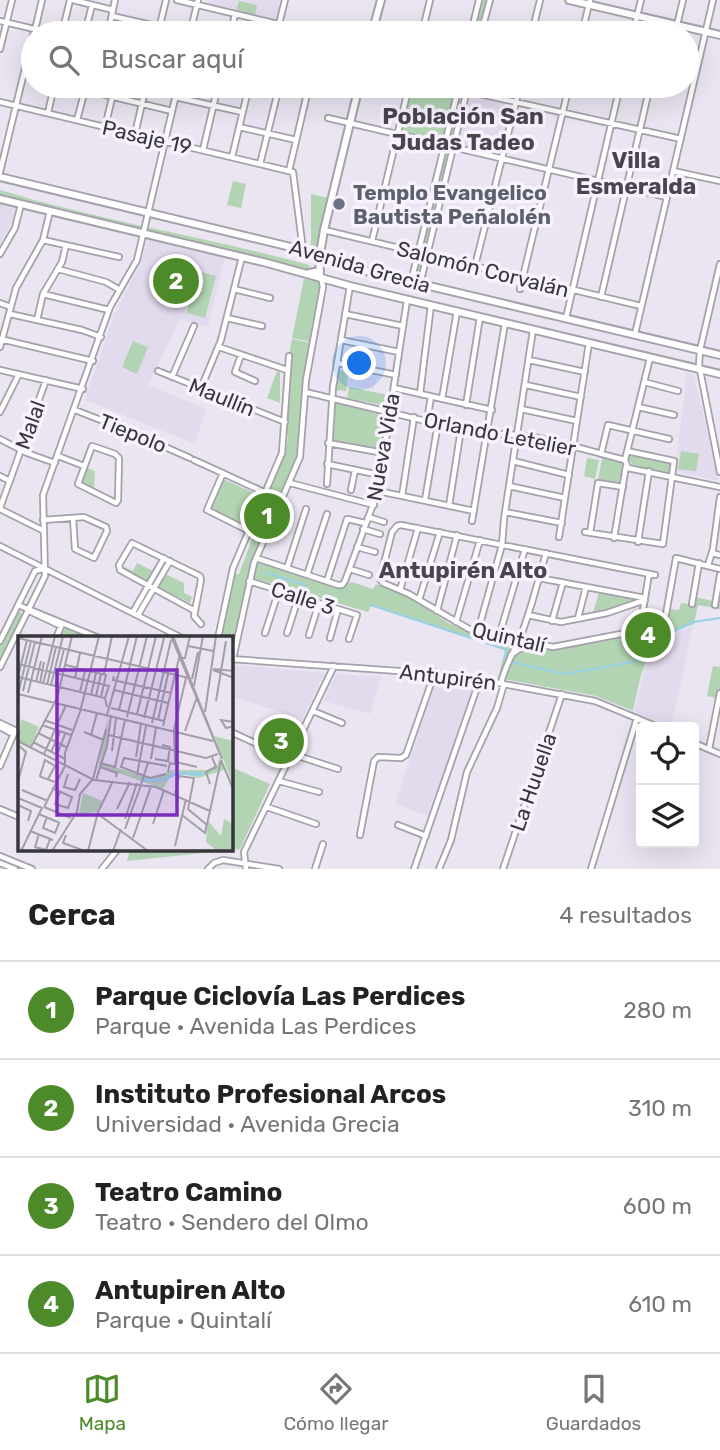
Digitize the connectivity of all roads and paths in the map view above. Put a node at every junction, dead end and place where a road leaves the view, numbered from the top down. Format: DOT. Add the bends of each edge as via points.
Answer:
graph roads {
  1 [pos="12,0"];
  2 [pos="42,0"];
  3 [pos="71,0"];
  4 [pos="115,0"];
  5 [pos="166,0"];
  6 [pos="177,0"];
  7 [pos="285,0"];
  8 [pos="381,0"];
  9 [pos="430,0"];
  10 [pos="480,0"];
  11 [pos="489,0"];
  12 [pos="540,0"];
  13 [pos="569,0"];
  14 [pos="640,0"];
  15 [pos="683,0"];
  16 [pos="713,0"];
  17 [pos="197,2"];
  18 [pos="590,2"];
  19 [pos="92,5"];
  20 [pos="112,13"];
  21 [pos="235,14"];
  22 [pos="637,16"];
  23 [pos="37,21"];
  24 [pos="65,21"];
  25 [pos="88,21"];
  26 [pos="110,21"];
  27 [pos="134,21"];
  28 [pos="161,21"];
  29 [pos="193,21"];
  30 [pos="234,21"];
  31 [pos="264,21"];
  32 [pos="280,21"];
  33 [pos="375,21"];
  34 [pos="425,21"];
  35 [pos="474,21"];
  36 [pos="484,21"];
  37 [pos="535,21"];
  38 [pos="585,21"];
  39 [pos="636,21"];
  40 [pos="656,21"];
  41 [pos="678,21"];
  42 [pos="3,22"];
  43 [pos="21,28"];
  44 [pos="699,31"];
  45 [pos="705,32"];
  46 [pos="720,36"];
  47 [pos="0,49"];
  48 [pos="699,59"];
  49 [pos="21,90"];
  50 [pos="51,98"];
  51 [pos="83,98"];
  52 [pos="112,98"];
  53 [pos="116,98"];
  54 [pos="143,98"];
  55 [pos="175,98"];
  56 [pos="180,98"];
  57 [pos="215,98"];
  58 [pos="246,98"];
  59 [pos="276,98"];
  60 [pos="306,98"];
  61 [pos="356,98"];
  62 [pos="406,98"];
  63 [pos="455,98"];
  64 [pos="466,98"];
  65 [pos="502,98"];
  66 [pos="517,98"];
  67 [pos="566,98"];
  68 [pos="618,98"];
  69 [pos="647,98"];
  70 [pos="690,98"];
  71 [pos="0,102"];
  72 [pos="516,102"];
  73 [pos="142,104"];
  74 [pos="213,105"];
  75 [pos="16,106"];
  76 [pos="172,111"];
  77 [pos="243,112"];
  78 [pos="48,113"];
  79 [pos="563,113"];
  80 [pos="328,118"];
  81 [pos="78,120"];
  82 [pos="350,123"];
  83 [pos="612,124"];
  84 [pos="105,127"];
  85 [pos="239,127"];
  86 [pos="640,130"];
  87 [pos="135,134"];
  88 [pos="267,134"];
  89 [pos="397,134"];
  90 [pos="681,139"];
  91 [pos="296,140"];
  92 [pos="165,141"];
  93 [pos="444,146"];
  94 [pos="454,148"];
  95 [pos="203,150"];
  96 [pos="232,157"];
  97 [pos="501,159"];
  98 [pos="260,164"];
  99 [pos="549,171"];
  100 [pos="673,171"];
  101 [pos="292,172"];
  102 [pos="0,175"];
  103 [pos="598,181"];
  104 [pos="720,181"];
  105 [pos="627,187"];
  106 [pos="667,197"];
  107 [pos="0,199"];
  108 [pos="21,204"];
  109 [pos="50,211"];
  110 [pos="148,213"];
  111 [pos="324,230"];
  112 [pos="143,234"];
  113 [pos="43,240"];
  114 [pos="372,241"];
  115 [pos="66,245"];
  116 [pos="303,250"];
  117 [pos="418,253"];
  118 [pos="0,254"];
  119 [pos="319,255"];
  120 [pos="428,255"];
  121 [pos="119,257"];
  122 [pos="242,257"];
  123 [pos="720,264"];
  124 [pos="475,267"];
  125 [pos="58,269"];
  126 [pos="293,271"];
  127 [pos="320,271"];
  128 [pos="523,278"];
  129 [pos="323,280"];
  130 [pos="411,282"];
  131 [pos="420,284"];
  132 [pos="350,286"];
  133 [pos="234,289"];
  134 [pos="520,289"];
  135 [pos="120,290"];
  136 [pos="572,291"];
  137 [pos="43,294"];
  138 [pos="601,297"];
  139 [pos="270,298"];
  140 [pos="407,300"];
  141 [pos="0,303"];
  142 [pos="431,305"];
  143 [pos="641,306"];
  144 [pos="11,307"];
  145 [pos="109,310"];
  146 [pos="457,312"];
  147 [pos="10,314"];
  148 [pos="345,314"];
  149 [pos="480,317"];
  150 [pos="227,318"];
  151 [pos="566,318"];
  152 [pos="37,320"];
  153 [pos="505,323"];
  154 [pos="194,326"];
  155 [pos="262,326"];
  156 [pos="403,326"];
  157 [pos="533,330"];
  158 [pos="635,334"];
  159 [pos="101,337"];
  160 [pos="2,340"];
  161 [pos="341,340"];
  162 [pos="589,344"];
  163 [pos="219,347"];
  164 [pos="0,348"];
  165 [pos="399,352"];
  166 [pos="699,353"];
  167 [pos="241,355"];
  168 [pos="720,355"];
  169 [pos="289,356"];
  170 [pos="650,358"];
  171 [pos="529,360"];
  172 [pos="93,361"];
  173 [pos="337,363"];
  174 [pos="699,369"];
  175 [pos="0,370"];
  176 [pos="287,370"];
  177 [pos="158,371"];
  178 [pos="585,372"];
  179 [pos="19,374"];
  180 [pos="396,374"];
  181 [pos="720,374"];
  182 [pos="172,377"];
  183 [pos="46,380"];
  184 [pos="255,381"];
  185 [pos="644,382"];
  186 [pos="526,385"];
  187 [pos="201,388"];
  188 [pos="394,388"];
  189 [pos="83,389"];
  190 [pos="678,391"];
  191 [pos="305,392"];
  192 [pos="420,394"];
  193 [pos="431,397"];
  194 [pos="581,397"];
  195 [pos="332,398"];
  196 [pos="442,399"];
  197 [pos="466,405"];
  198 [pos="638,407"];
  199 [pos="521,409"];
  200 [pos="75,410"];
  201 [pos="492,410"];
  202 [pos="0,412"];
  203 [pos="390,412"];
  204 [pos="674,415"];
  205 [pos="414,417"];
  206 [pos="426,420"];
  207 [pos="577,421"];
  208 [pos="285,422"];
  209 [pos="438,423"];
  210 [pos="461,429"];
  211 [pos="632,431"];
  212 [pos="517,435"];
  213 [pos="488,436"];
  214 [pos="0,439"];
  215 [pos="669,439"];
  216 [pos="328,443"];
  217 [pos="573,447"];
  218 [pos="22,451"];
  219 [pos="627,451"];
  220 [pos="384,453"];
  221 [pos="601,454"];
  222 [pos="58,456"];
  223 [pos="513,461"];
  224 [pos="626,462"];
  225 [pos="55,463"];
  226 [pos="327,464"];
  227 [pos="84,466"];
  228 [pos="355,470"];
  229 [pos="649,471"];
  230 [pos="720,472"];
  231 [pos="223,473"];
  232 [pos="380,475"];
  233 [pos="569,475"];
  234 [pos="0,476"];
  235 [pos="672,477"];
  236 [pos="10,481"];
  237 [pos="290,484"];
  238 [pos="327,484"];
  239 [pos="509,486"];
  240 [pos="623,487"];
  241 [pos="720,487"];
  242 [pos="351,491"];
  243 [pos="378,491"];
  244 [pos="266,493"];
  245 [pos="402,496"];
  246 [pos="720,497"];
  247 [pos="565,498"];
  248 [pos="425,500"];
  249 [pos="374,505"];
  250 [pos="449,506"];
  251 [pos="0,508"];
  252 [pos="306,509"];
  253 [pos="474,511"];
  254 [pos="505,512"];
  255 [pos="327,514"];
  256 [pos="368,517"];
  257 [pos="73,518"];
  258 [pos="43,520"];
  259 [pos="384,522"];
  260 [pos="472,522"];
  261 [pos="562,523"];
  262 [pos="364,526"];
  263 [pos="418,528"];
  264 [pos="44,531"];
  265 [pos="249,531"];
  266 [pos="440,532"];
  267 [pos="380,534"];
  268 [pos="457,536"];
  269 [pos="559,537"];
  270 [pos="614,537"];
  271 [pos="480,540"];
  272 [pos="638,542"];
  273 [pos="502,545"];
  274 [pos="0,546"];
  275 [pos="357,547"];
  276 [pos="525,549"];
  277 [pos="375,552"];
  278 [pos="546,553"];
  279 [pos="712,553"];
  280 [pos="720,555"];
  281 [pos="256,558"];
  282 [pos="167,559"];
  283 [pos="699,564"];
  284 [pos="708,565"];
  285 [pos="44,568"];
  286 [pos="287,568"];
  287 [pos="350,569"];
  288 [pos="720,569"];
  289 [pos="307,575"];
  290 [pos="369,575"];
  291 [pos="720,575"];
  292 [pos="539,578"];
  293 [pos="249,581"];
  294 [pos="327,581"];
  295 [pos="563,582"];
  296 [pos="147,585"];
  297 [pos="338,585"];
  298 [pos="586,587"];
  299 [pos="154,589"];
  300 [pos="279,590"];
  301 [pos="400,590"];
  302 [pos="299,596"];
  303 [pos="645,599"];
  304 [pos="419,600"];
  305 [pos="319,603"];
  306 [pos="692,604"];
  307 [pos="18,605"];
  308 [pos="715,605"];
  309 [pos="338,609"];
  310 [pos="29,610"];
  311 [pos="195,611"];
  312 [pos="437,611"];
  313 [pos="135,614"];
  314 [pos="666,614"];
  315 [pos="528,615"];
  316 [pos="578,618"];
  317 [pos="552,621"];
  318 [pos="456,622"];
  319 [pos="654,623"];
  320 [pos="201,624"];
  321 [pos="62,625"];
  322 [pos="639,629"];
  323 [pos="478,631"];
  324 [pos="265,633"];
  325 [pos="287,633"];
  326 [pos="309,635"];
  327 [pos="57,636"];
  328 [pos="93,636"];
  329 [pos="178,636"];
  330 [pos="218,636"];
  331 [pos="499,636"];
  332 [pos="330,638"];
  333 [pos="349,639"];
  334 [pos="519,640"];
  335 [pos="0,641"];
  336 [pos="537,643"];
  337 [pos="233,654"];
  338 [pos="510,656"];
  339 [pos="233,659"];
  340 [pos="334,666"];
  341 [pos="0,667"];
  342 [pos="435,673"];
  343 [pos="480,680"];
  344 [pos="502,683"];
  345 [pos="720,693"];
  346 [pos="562,694"];
  347 [pos="313,711"];
  348 [pos="637,718"];
  349 [pos="646,722"];
  350 [pos="342,723"];
  351 [pos="0,725"];
  352 [pos="16,732"];
  353 [pos="233,733"];
  354 [pos="699,745"];
  355 [pos="709,749"];
  356 [pos="720,754"];
  357 [pos="291,757"];
  358 [pos="0,766"];
  359 [pos="338,769"];
  360 [pos="279,781"];
  361 [pos="318,792"];
  362 [pos="267,807"];
  363 [pos="0,809"];
  364 [pos="18,817"];
  365 [pos="316,824"];
  366 [pos="398,825"];
  367 [pos="360,835"];
  368 [pos="426,836"];
  369 [pos="323,844"];
  370 [pos="115,852"];
  371 [pos="0,856"];
  372 [pos="0,863"];
  373 [pos="13,866"];
  374 [pos="245,866"];
  375 [pos="33,869"];
  376 [pos="102,869"];
  377 [pos="208,869"];
  378 [pos="279,869"];
  379 [pos="314,869"];
  380 [pos="414,869"];
  381 [pos="439,869"];
  382 [pos="503,869"];
  383 [pos="591,869"];
  1 -- 42 [label="street"];
  2 -- 23 [label="street"];
  3 -- 19 [label="street"];
  3 -- 24 [label="street"];
  4 -- 20 [label="street"];
  5 -- 28 [label="street"];
  6 -- 17 [label="street"];
  7 -- 32 [label="street"];
  8 -- 33 [label="main road"];
  9 -- 34 [label="street"];
  10 -- 35 [label="street"];
  11 -- 36 [label="street"];
  12 -- 37 [label="street"];
  13 -- 18 [label="main road"];
  14 -- 22 [label="street"];
  15 -- 41 [label="street"];
  16 -- 45 [label="street"];
  17 -- 21 [label="street"];
  17 -- 29 [label="street"];
  18 -- 22 [label="main road"];
  18 -- 38 [label="street"];
  19 -- 20 [label="street"];
  19 -- 25 [label="street"];
  20 -- 26 [label="street"];
  20 -- 27 [label="street"];
  21 -- 30 [label="street"];
  21 -- 31 [label="street"];
  22 -- 39 [label="street"];
  22 -- 40 [label="main road"];
  42 -- 43 [label="street"];
  42 -- 47 [label="street"];
  44 -- 45 [label="main road"];
  45 -- 46 [label="main road"];
  45 -- 48 [label="street"];
  49 -- 75 [label="street"];
  50 -- 78 [label="street"];
  51 -- 81 [label="street"];
  52 -- 84 [label="street"];
  53 -- 73 [label="street"];
  54 -- 73 [label="street"];
  55 -- 76 [label="street"];
  56 -- 74 [label="street"];
  57 -- 74 [label="street"];
  58 -- 77 [label="street"];
  59 -- 88 [label="street"];
  60 -- 91 [label="street"];
  61 -- 82 [label="main road"];
  62 -- 89 [label="street"];
  63 -- 93 [label="street"];
  64 -- 94 [label="street"];
  65 -- 72 [label="street"];
  66 -- 72 [label="street"];
  67 -- 79 [label="street"];
  68 -- 83 [label="street"];
  69 -- 86 [label="street"];
  70 -- 90 [label="street"];
  71 -- 75 [label="street, Pasaje 19"];
  72 -- 79 [label="street"];
  72 -- 97 [label="street"];
  73 -- 76 [label="street"];
  73 -- 87 [label="street"];
  74 -- 77 [label="street"];
  74 -- 95 [label="street"];
  75 -- 78 [label="street, Pasaje 19"];
  75 -- 102 [label="street"];
  76 -- 92 [label="street"];
  77 -- 85 [label="street"];
  78 -- 81 [label="street, Pasaje 19"];
  79 -- 83 [label="street"];
  79 -- 99 [label="street"];
  80 -- 82 [label="street"];
  81 -- 84 [label="street, Pasaje 19"];
  82 -- 89 [label="street"];
  82 -- 111 [label="main road"];
  83 -- 86 [label="street"];
  83 -- 103 [label="street"];
  84 -- 87 [label="street, Pasaje 19"];
  85 -- 88 [label="street"];
  85 -- 96 [label="street"];
  86 -- 90 [label="street"];
  86 -- 105 [label="street"];
  87 -- 92 [label="street, Pasaje 19"];
  88 -- 91 [label="street"];
  88 -- 98 [label="street"];
  89 -- 93 [label="street"];
  89 -- 114 [label="street"];
  90 -- 100 [label="street"];
  91 -- 101 [label="street"];
  92 -- 95 [label="street, Pasaje 19"];
  92 -- 110 [label="street"];
  93 -- 94 [label="street"];
  93 -- 117 [label="street"];
  94 -- 97 [label="street"];
  94 -- 120 [label="street"];
  95 -- 96 [label="street, Pasaje 19"];
  96 -- 98 [label="street, Pasaje 19"];
  97 -- 99 [label="street"];
  97 -- 124 [label="street"];
  98 -- 101 [label="street, Pasaje 19"];
  99 -- 103 [label="street"];
  99 -- 128 [label="street"];
  100 -- 104 [label="street"];
  100 -- 106 [label="street"];
  101 -- 116 [label="street"];
  102 -- 110 [label="main road, Avenida Grecia"];
  103 -- 105 [label="street"];
  103 -- 136 [label="street"];
  105 -- 106 [label="street"];
  105 -- 138 [label="street"];
  106 -- 143 [label="street"];
  107 -- 108 [label="main road, Avenida Grecia"];
  108 -- 109 [label="main road, Avenida Grecia"];
  108 -- 118 [label="street" via="15,228"];
  109 -- 112 [label="main road, Avenida Grecia"];
  109 -- 113 [label="street"];
  110 -- 112 [label="street"];
  110 -- 116 [label="main road, Avenida Grecia"];
  111 -- 114 [label="street, Salomón Corvalán"];
  111 -- 119 [label="main road"];
  112 -- 122 [label="main road, Avenida Grecia"];
  112 -- 135 [label="street" via="135,265"];
  113 -- 115 [label="street"];
  113 -- 144 [label="street" via="19,280"];
  114 -- 117 [label="street, Salomón Corvalán"];
  115 -- 121 [label="street"];
  115 -- 125 [label="street"];
  116 -- 119 [label="main road, Avenida Grecia"];
  117 -- 120 [label="street, Salomón Corvalán"];
  117 -- 130 [label="street"];
  119 -- 127 [label="main road"];
  119 -- 130 [label="main road, Avenida Grecia"];
  120 -- 124 [label="street, Salomón Corvalán"];
  120 -- 131 [label="street"];
  122 -- 126 [label="main road, Avenida Grecia"];
  122 -- 133 [label="street"];
  123 -- 166 [label="street"];
  124 -- 128 [label="street, Salomón Corvalán"];
  125 -- 135 [label="street"];
  125 -- 137 [label="street"];
  126 -- 127 [label="main road"];
  126 -- 129 [label="main road, Avenida Grecia"];
  127 -- 129 [label="street"];
  128 -- 134 [label="street"];
  128 -- 136 [label="street, Salomón Corvalán"];
  129 -- 132 [label="main road, Avenida Grecia"];
  129 -- 191 [label="street"];
  130 -- 131 [label="main road, Avenida Grecia"];
  131 -- 151 [label="main road, Avenida Grecia"];
  132 -- 140 [label="main road, Avenida Grecia"];
  132 -- 148 [label="street"];
  133 -- 139 [label="street"];
  133 -- 150 [label="street"];
  135 -- 145 [label="street"];
  136 -- 138 [label="street, Salomón Corvalán"];
  136 -- 151 [label="street"];
  137 -- 145 [label="street"];
  137 -- 152 [label="street"];
  138 -- 143 [label="street, Salomón Corvalán"];
  140 -- 142 [label="main road, Avenida Grecia"];
  140 -- 156 [label="street, Nueva Vida"];
  141 -- 144 [label="street"];
  142 -- 146 [label="main road, Avenida Grecia"];
  142 -- 192 [label="street"];
  143 -- 158 [label="street"];
  144 -- 147 [label="street"];
  145 -- 159 [label="street"];
  146 -- 149 [label="main road, Avenida Grecia"];
  146 -- 196 [label="street"];
  147 -- 152 [label="street"];
  147 -- 160 [label="street"];
  148 -- 156 [label="street"];
  148 -- 161 [label="street"];
  149 -- 153 [label="main road, Avenida Grecia"];
  149 -- 197 [label="street"];
  150 -- 155 [label="street"];
  150 -- 163 [label="street"];
  151 -- 158 [label="main road, Avenida Grecia"];
  152 -- 159 [label="street"];
  153 -- 157 [label="main road, Avenida Grecia"];
  153 -- 201 [label="street"];
  154 -- 182 [label="street"];
  156 -- 165 [label="street, Nueva Vida"];
  157 -- 162 [label="main road, Avenida Grecia"];
  157 -- 171 [label="street"];
  158 -- 166 [label="main road, Avenida Grecia"];
  159 -- 172 [label="street"];
  160 -- 164 [label="street"];
  160 -- 172 [label="street"];
  161 -- 165 [label="street"];
  161 -- 173 [label="street"];
  162 -- 170 [label="main road, Avenida Grecia"];
  162 -- 178 [label="street"];
  163 -- 167 [label="street"];
  163 -- 187 [label="street"];
  165 -- 180 [label="street, Nueva Vida"];
  166 -- 168 [label="main road, Avenida Grecia"];
  166 -- 174 [label="street"];
  167 -- 176 [label="street"];
  167 -- 184 [label="street" via="235,372"];
  169 -- 176 [label="street"];
  170 -- 174 [label="main road, Avenida Grecia"];
  170 -- 185 [label="street"];
  171 -- 178 [label="street"];
  171 -- 186 [label="street"];
  172 -- 189 [label="street"];
  173 -- 180 [label="street"];
  173 -- 195 [label="street"];
  174 -- 181 [label="main road, Avenida Grecia"];
  174 -- 230 [label="street"];
  175 -- 179 [label="street"];
  176 -- 208 [label="street"];
  177 -- 182 [label="street, Maullín"];
  178 -- 194 [label="street"];
  179 -- 183 [label="street"];
  179 -- 202 [label="street"];
  180 -- 188 [label="street, Nueva Vida"];
  182 -- 187 [label="street, Maullín"];
  183 -- 189 [label="street"];
  183 -- 218 [label="street, Malal"];
  185 -- 190 [label="street"];
  185 -- 198 [label="street"];
  186 -- 194 [label="street"];
  186 -- 199 [label="street"];
  187 -- 208 [label="street, Maullín"];
  188 -- 192 [label="street"];
  188 -- 203 [label="street, Nueva Vida"];
  189 -- 200 [label="street"];
  191 -- 195 [label="street, Orlando Letelier"];
  191 -- 237 [label="street" via="302,448"];
  192 -- 193 [label="street"];
  193 -- 196 [label="street"];
  193 -- 206 [label="street"];
  194 -- 207 [label="street"];
  195 -- 203 [label="street, Orlando Letelier"];
  195 -- 216 [label="street"];
  196 -- 197 [label="street"];
  197 -- 201 [label="street"];
  198 -- 204 [label="street"];
  198 -- 211 [label="street"];
  199 -- 207 [label="street"];
  199 -- 212 [label="street"];
  200 -- 222 [label="street"];
  200 -- 231 [label="street, Tiepolo"];
  201 -- 213 [label="street"];
  203 -- 205 [label="street, Orlando Letelier"];
  203 -- 220 [label="street, Nueva Vida"];
  205 -- 206 [label="street, Orlando Letelier"];
  205 -- 245 [label="street"];
  206 -- 209 [label="street, Orlando Letelier"];
  207 -- 217 [label="street"];
  208 -- 244 [label="street" via="278,465"];
  209 -- 210 [label="street, Orlando Letelier"];
  209 -- 248 [label="street"];
  210 -- 213 [label="street, Orlando Letelier"];
  210 -- 250 [label="street"];
  211 -- 215 [label="street"];
  211 -- 219 [label="street"];
  211 -- 221 [label="street" via="608,425"];
  212 -- 213 [label="street, Orlando Letelier"];
  212 -- 217 [label="street, Orlando Letelier"];
  212 -- 223 [label="street"];
  213 -- 253 [label="street"];
  214 -- 218 [label="street"];
  216 -- 220 [label="street"];
  216 -- 226 [label="street"];
  217 -- 221 [label="street, Orlando Letelier"];
  217 -- 233 [label="street"];
  218 -- 225 [label="street"];
  218 -- 236 [label="street, Malal"];
  219 -- 224 [label="street"];
  219 -- 235 [label="street" via="674,461"];
  220 -- 232 [label="street, Nueva Vida"];
  221 -- 224 [label="street, Orlando Letelier"];
  222 -- 225 [label="street"];
  222 -- 227 [label="street"];
  223 -- 233 [label="street"];
  223 -- 239 [label="street"];
  224 -- 229 [label="street, Orlando Letelier" via="628,468"];
  224 -- 240 [label="street"];
  225 -- 258 [label="street" via="43,495"];
  226 -- 228 [label="street"];
  226 -- 238 [label="street"];
  227 -- 227 [label="street" via="92,446 118,456 117,503 79,485"];
  228 -- 232 [label="street"];
  228 -- 242 [label="street"];
  229 -- 235 [label="street, Orlando Letelier"];
  229 -- 272 [label="street"];
  231 -- 244 [label="street, Tiepolo"];
  231 -- 265 [label="street" via="207,509"];
  232 -- 243 [label="street, Nueva Vida"];
  233 -- 247 [label="street"];
  234 -- 236 [label="street"];
  235 -- 241 [label="street, Orlando Letelier"];
  235 -- 272 [label="street" via="663,544"];
  236 -- 251 [label="street, Malal"];
  237 -- 249 [label="street"];
  237 -- 281 [label="street"];
  239 -- 247 [label="street"];
  239 -- 254 [label="street"];
  240 -- 270 [label="street"];
  240 -- 270 [label="street" via="598,482 587,533"];
  243 -- 245 [label="street"];
  243 -- 249 [label="street, Nueva Vida"];
  244 -- 265 [label="street"];
  245 -- 248 [label="street"];
  246 -- 279 [label="street"];
  247 -- 261 [label="street"];
  248 -- 250 [label="street"];
  249 -- 256 [label="street, Nueva Vida"];
  250 -- 253 [label="street"];
  251 -- 264 [label="street"];
  252 -- 286 [label="street"];
  253 -- 260 [label="street"];
  254 -- 261 [label="street"];
  254 -- 273 [label="street"];
  255 -- 289 [label="street"];
  256 -- 259 [label="street"];
  256 -- 262 [label="street, Nueva Vida"];
  257 -- 257 [label="street" via="86,518 107,529 94,558 75,549"];
  257 -- 258 [label="street"];
  258 -- 264 [label="street"];
  261 -- 269 [label="street"];
  262 -- 267 [label="street"];
  262 -- 275 [label="street, Nueva Vida"];
  262 -- 294 [label="street" via="347,519"];
  263 -- 266 [label="street"];
  263 -- 301 [label="street"];
  263 -- 301 [label="street, Quintalí" via="401,525 392,533 381,574 383,583"];
  264 -- 285 [label="street"];
  265 -- 330 [label="street" via="233,568"];
  266 -- 268 [label="street"];
  266 -- 304 [label="street"];
  268 -- 271 [label="street"];
  268 -- 312 [label="street"];
  270 -- 272 [label="street"];
  271 -- 273 [label="street"];
  271 -- 318 [label="street"];
  273 -- 276 [label="street"];
  273 -- 323 [label="street"];
  274 -- 285 [label="street"];
  275 -- 277 [label="street"];
  275 -- 287 [label="street, Nueva Vida"];
  276 -- 278 [label="street"];
  276 -- 331 [label="street"];
  278 -- 292 [label="street"];
  278 -- 303 [label="street" via="652,574"];
  279 -- 280 [label="street"];
  279 -- 284 [label="street"];
  281 -- 286 [label="street, Calle 3"];
  281 -- 293 [label="street"];
  282 -- 296 [label="street"];
  282 -- 296 [label="street" via="130,544 119,569"];
  282 -- 299 [label="street"];
  282 -- 311 [label="street" via="201,577"];
  283 -- 284 [label="street"];
  283 -- 306 [label="street"];
  283 -- 314 [label="street" via="676,558"];
  284 -- 288 [label="street"];
  285 -- 307 [label="street" via="35,570"];
  285 -- 310 [label="street" via="45,576"];
  285 -- 313 [label="street"];
  286 -- 289 [label="street, Calle 3"];
  287 -- 290 [label="street"];
  287 -- 297 [label="street, Nueva Vida"];
  289 -- 294 [label="street, Calle 3"];
  291 -- 308 [label="street"];
  292 -- 295 [label="street"];
  292 -- 315 [label="street"];
  293 -- 300 [label="street, Calle 3"];
  293 -- 337 [label="street"];
  294 -- 297 [label="street, Calle 3"];
  295 -- 298 [label="street"];
  295 -- 317 [label="street"];
  296 -- 299 [label="street"];
  296 -- 313 [label="street"];
  298 -- 303 [label="street"];
  298 -- 316 [label="street"];
  299 -- 311 [label="street"];
  299 -- 313 [label="street"];
  300 -- 302 [label="street, Calle 3"];
  300 -- 324 [label="street"];
  301 -- 304 [label="street, Quintalí"];
  302 -- 305 [label="street, Calle 3"];
  302 -- 325 [label="street"];
  303 -- 316 [label="street"];
  303 -- 322 [label="street"];
  304 -- 312 [label="street, Quintalí"];
  305 -- 309 [label="street, Calle 3"];
  305 -- 326 [label="street"];
  307 -- 310 [label="street"];
  307 -- 335 [label="street"];
  309 -- 332 [label="street"];
  309 -- 333 [label="street, Calle 3" via="358,615"];
  310 -- 321 [label="street"];
  310 -- 341 [label="street"];
  311 -- 320 [label="street"];
  312 -- 318 [label="street, Quintalí"];
  313 -- 329 [label="street"];
  315 -- 317 [label="street"];
  315 -- 334 [label="street"];
  316 -- 317 [label="street"];
  318 -- 323 [label="street, Quintalí"];
  319 -- 322 [label="street, Quintalí"];
  321 -- 327 [label="street"];
  321 -- 328 [label="street"];
  322 -- 336 [label="street, Quintalí" via="558,648"];
  323 -- 331 [label="street, Quintalí"];
  331 -- 334 [label="street, Quintalí"];
  334 -- 336 [label="street, Quintalí"];
  334 -- 338 [label="street"];
  336 -- 338 [label="street"];
  338 -- 344 [label="street"];
  339 -- 340 [label="street, Antupirén"];
  340 -- 342 [label="street, Antupirén"];
  340 -- 347 [label="street"];
  342 -- 343 [label="street, Antupirén"];
  342 -- 367 [label="street" via="406,755 374,761"];
  343 -- 344 [label="street, Antupirén"];
  343 -- 368 [label="street"];
  344 -- 346 [label="street, Antupirén"];
  344 -- 381 [label="street" via="497,708 467,772"];
  345 -- 355 [label="street"];
  346 -- 348 [label="street, Antupirén"];
  346 -- 382 [label="street, La Huuella"];
  347 -- 350 [label="street"];
  347 -- 357 [label="street"];
  348 -- 349 [label="street, Antupirén"];
  348 -- 383 [label="street"];
  351 -- 352 [label="street"];
  352 -- 358 [label="street"];
  353 -- 357 [label="street"];
  354 -- 355 [label="street"];
  355 -- 356 [label="street"];
  357 -- 359 [label="street"];
  357 -- 360 [label="street"];
  360 -- 361 [label="street"];
  360 -- 362 [label="street"];
  362 -- 365 [label="street"];
  362 -- 374 [label="street" via="244,852"];
  363 -- 364 [label="street"];
  366 -- 368 [label="street"];
  368 -- 380 [label="street"];
  369 -- 379 [label="street"];
  370 -- 376 [label="street"];
  371 -- 373 [label="street"];
  372 -- 373 [label="street"];
  373 -- 375 [label="street"];
  374 -- 377 [label="street" via="223,860"];
  374 -- 378 [label="street"];
}
